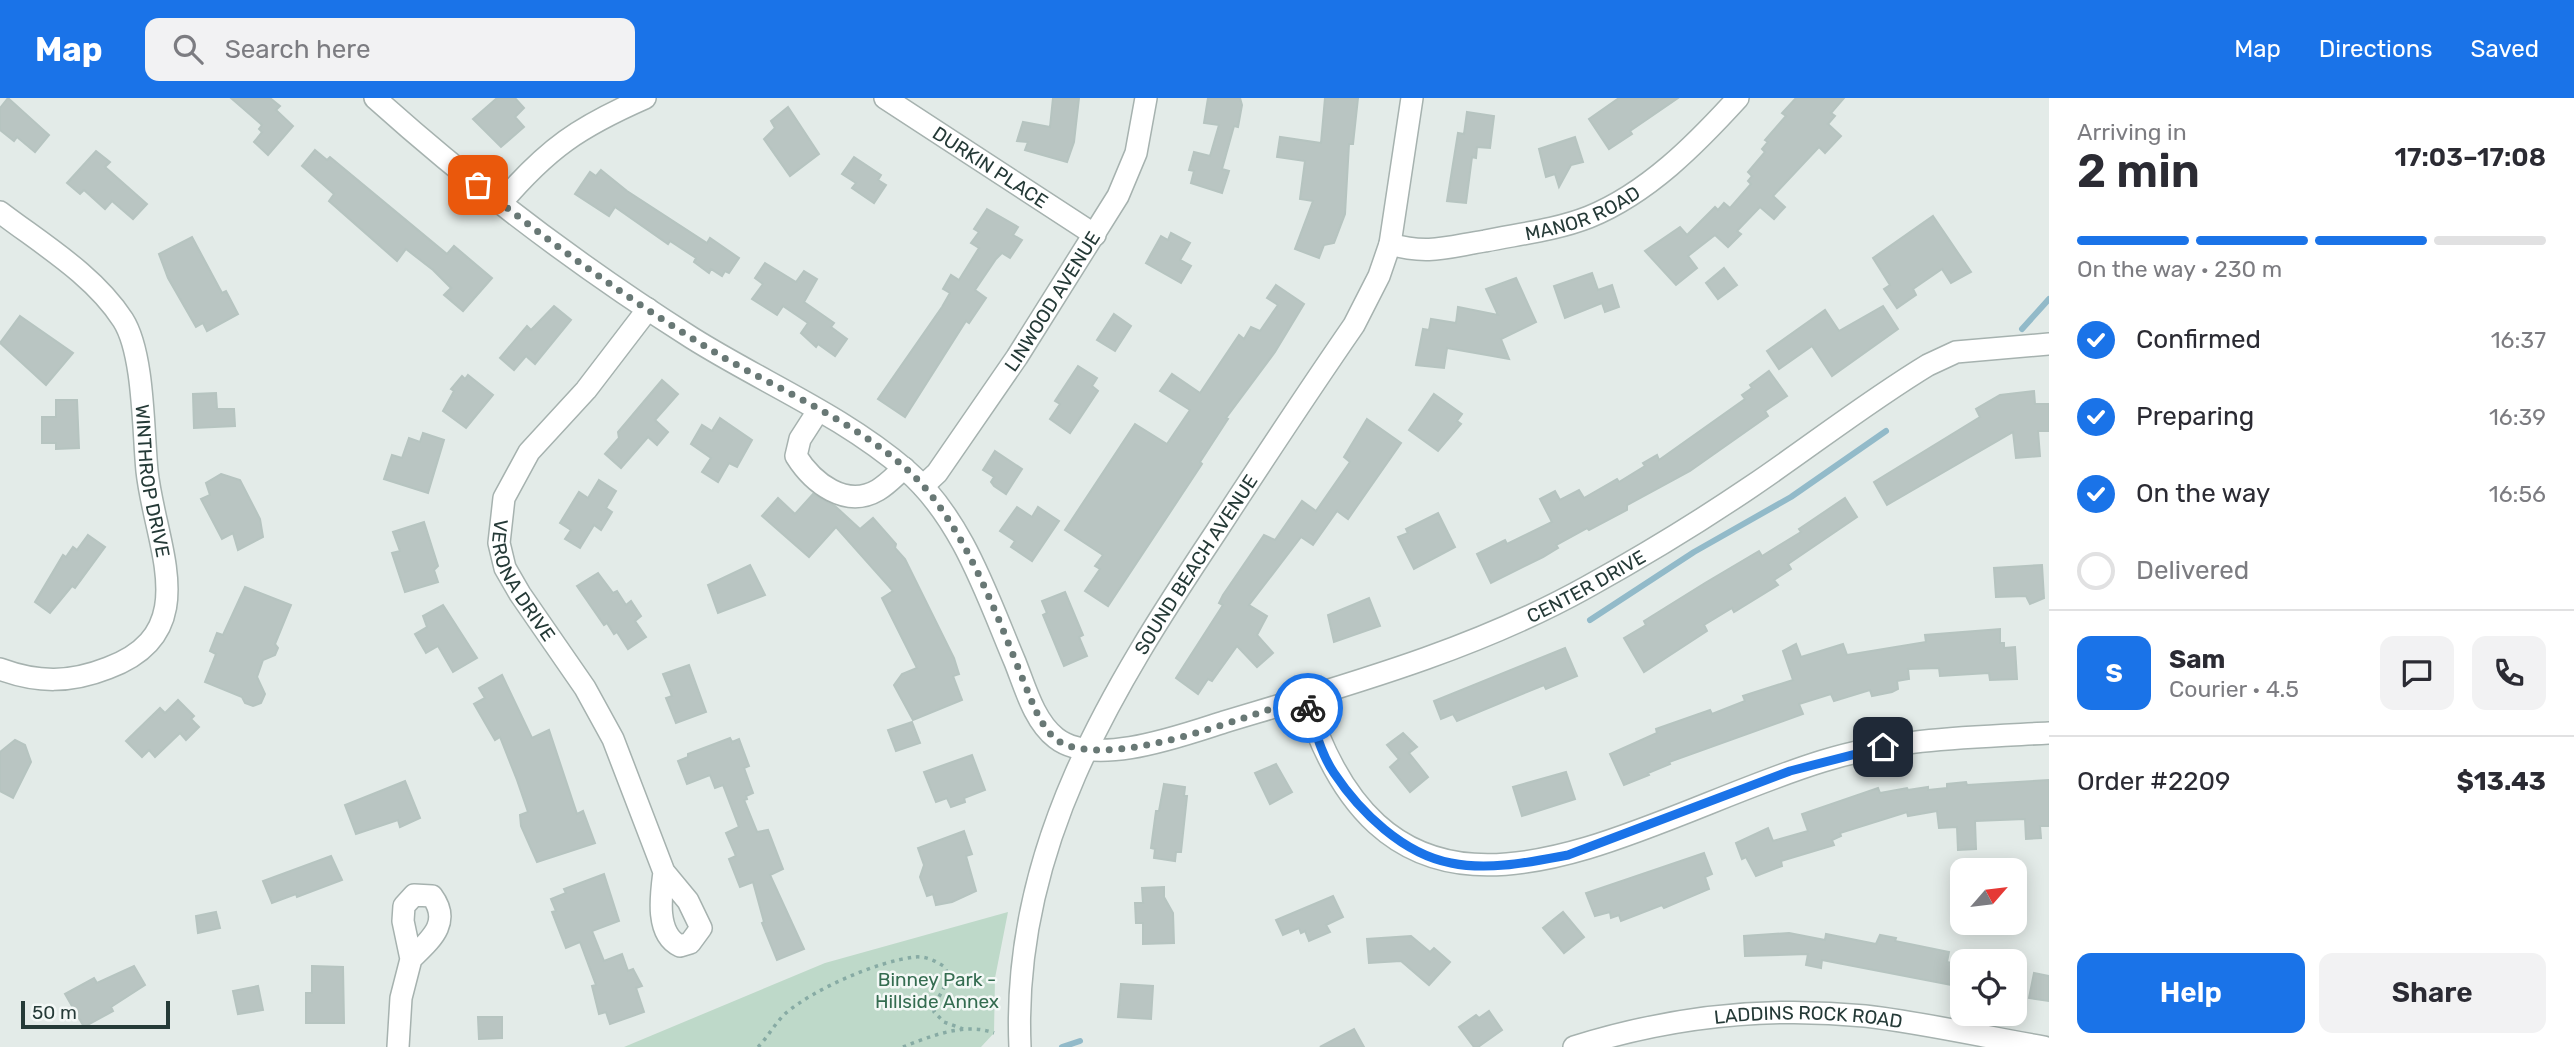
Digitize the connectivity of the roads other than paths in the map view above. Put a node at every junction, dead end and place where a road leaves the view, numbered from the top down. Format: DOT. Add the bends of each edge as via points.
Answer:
graph roads {
  1 [pos="645,98"];
  2 [pos="885,98"];
  3 [pos="1146,98"];
  4 [pos="1412,98"];
  5 [pos="1738,98"];
  6 [pos="381,100"];
  7 [pos="501,203"];
  8 [pos="0,212"];
  9 [pos="1095,235"];
  10 [pos="1390,244"];
  11 [pos="648,309"];
  12 [pos="2049,344"];
  13 [pos="818,411"];
  14 [pos="904,468"];
  15 [pos="923,486"];
  16 [pos="0,669"];
  17 [pos="1305,698"];
  18 [pos="2049,733"];
  19 [pos="1085,748"];
  20 [pos="664,872"];
  21 [pos="411,959"];
  22 [pos="398,1047"];
  23 [pos="1020,1047"];
  24 [pos="1574,1047"];
  25 [pos="2044,1047"];
  1 -- 7 [label="street" via="568,137 534,164"];
  2 -- 9 [label="street, DURKIN PLACE"];
  3 -- 9 [label="street, LINWOOD AVENUE" via="1129,175"];
  4 -- 10 [label="street, SOUND BEACH AVENUE"];
  5 -- 10 [label="street, MANOR ROAD" via="1667,167 1620,202 1589,216 1419,252"];
  6 -- 7 [label="street"];
  7 -- 11 [label="street"];
  8 -- 16 [label="street, WINTHROP DRIVE" via="79,274 124,322 136,351 149,489 168,600 157,636 124,662 64,681"];
  9 -- 15 [label="street, LINWOOD AVENUE" via="1003,378 937,473"];
  10 -- 19 [label="street, SOUND BEACH AVENUE" via="1354,325 1161,615"];
  11 -- 13 [label="street"];
  11 -- 20 [label="street, VERONA DRIVE" via="586,390 530,452 504,498 499,543 505,568 520,594 585,688 613,740"];
  12 -- 17 [label="street, CENTER DRIVE" via="1956,352 1928,365 1750,487 1583,590 1463,644"];
  13 -- 14 [label="street"];
  13 -- 14 [label="street" via="800,439 796,456 834,492 860,497 878,490"];
  14 -- 15 [label="street"];
  15 -- 19 [label="street" via="973,565 1042,723 1065,744"];
  17 -- 18 [label="street" via="1333,772 1371,817 1398,839 1449,863 1476,866 1568,855 1790,771 1864,750"];
  17 -- 19 [label="street, CENTER DRIVE" via="1146,745 1121,750"];
  19 -- 23 [label="street, SOUND BEACH AVENUE" via="1064,796 1041,872 1021,983"];
  21 -- 22 [label="street" via="401,998"];
  24 -- 25 [label="street, LADDINS ROCK ROAD" via="1670,1023 1790,1012 1868,1017"];
}
